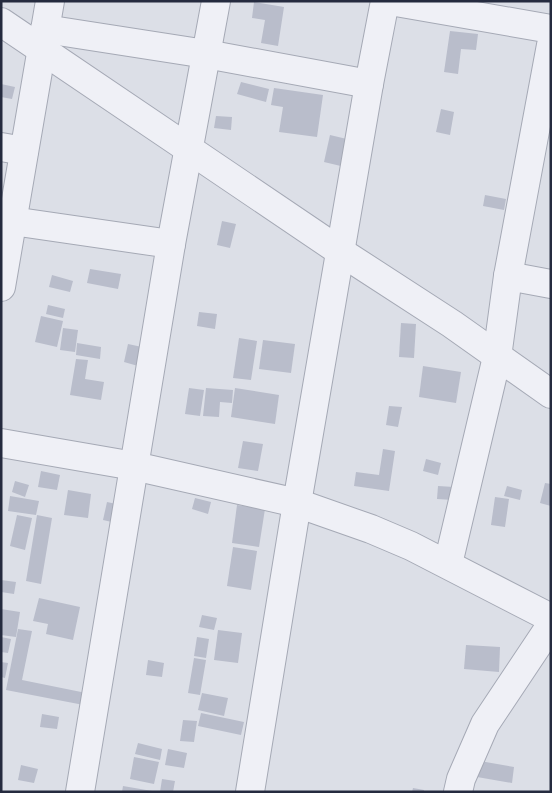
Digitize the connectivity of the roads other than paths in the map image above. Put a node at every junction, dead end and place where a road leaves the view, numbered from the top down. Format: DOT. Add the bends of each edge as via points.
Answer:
graph roads {
  1 [pos="50,1"];
  2 [pos="216,1"];
  3 [pos="385,1"];
  4 [pos="390,1"];
  5 [pos="1,22"];
  6 [pos="551,29"];
  7 [pos="43,39"];
  8 [pos="551,45"];
  9 [pos="206,54"];
  10 [pos="369,84"];
  11 [pos="13,149"];
  12 [pos="188,149"];
  13 [pos="12,221"];
  14 [pos="171,244"];
  15 [pos="341,252"];
  16 [pos="508,276"];
  17 [pos="551,284"];
  18 [pos="1,287"];
  19 [pos="497,356"];
  20 [pos="551,394"];
  21 [pos="1,444"];
  22 [pos="134,466"];
  23 [pos="297,503"];
  24 [pos="448,564"];
  25 [pos="551,618"];
  26 [pos="551,625"];
  27 [pos="80,792"];
  28 [pos="250,792"];
  29 [pos="458,792"];
  1 -- 7 [label="street"];
  2 -- 9 [label="street"];
  3 -- 10 [label="street"];
  4 -- 6 [label="street"];
  5 -- 7 [label="street"];
  7 -- 9 [label="street"];
  7 -- 11 [label="street"];
  7 -- 12 [label="street"];
  8 -- 16 [label="street"];
  9 -- 10 [label="street"];
  9 -- 12 [label="street"];
  10 -- 15 [label="street"];
  11 -- 13 [label="street"];
  12 -- 14 [label="street"];
  12 -- 15 [label="street"];
  13 -- 14 [label="street"];
  13 -- 18 [label="street"];
  14 -- 22 [label="street"];
  15 -- 19 [label="street"];
  15 -- 23 [label="street"];
  16 -- 17 [label="street"];
  16 -- 19 [label="street"];
  19 -- 20 [label="street"];
  19 -- 24 [label="street"];
  21 -- 22 [label="street"];
  22 -- 23 [label="street"];
  22 -- 27 [label="street"];
  23 -- 24 [label="street" via="370,528"];
  23 -- 28 [label="street"];
  24 -- 25 [label="street"];
  26 -- 29 [label="street" via="485,724"];
}
